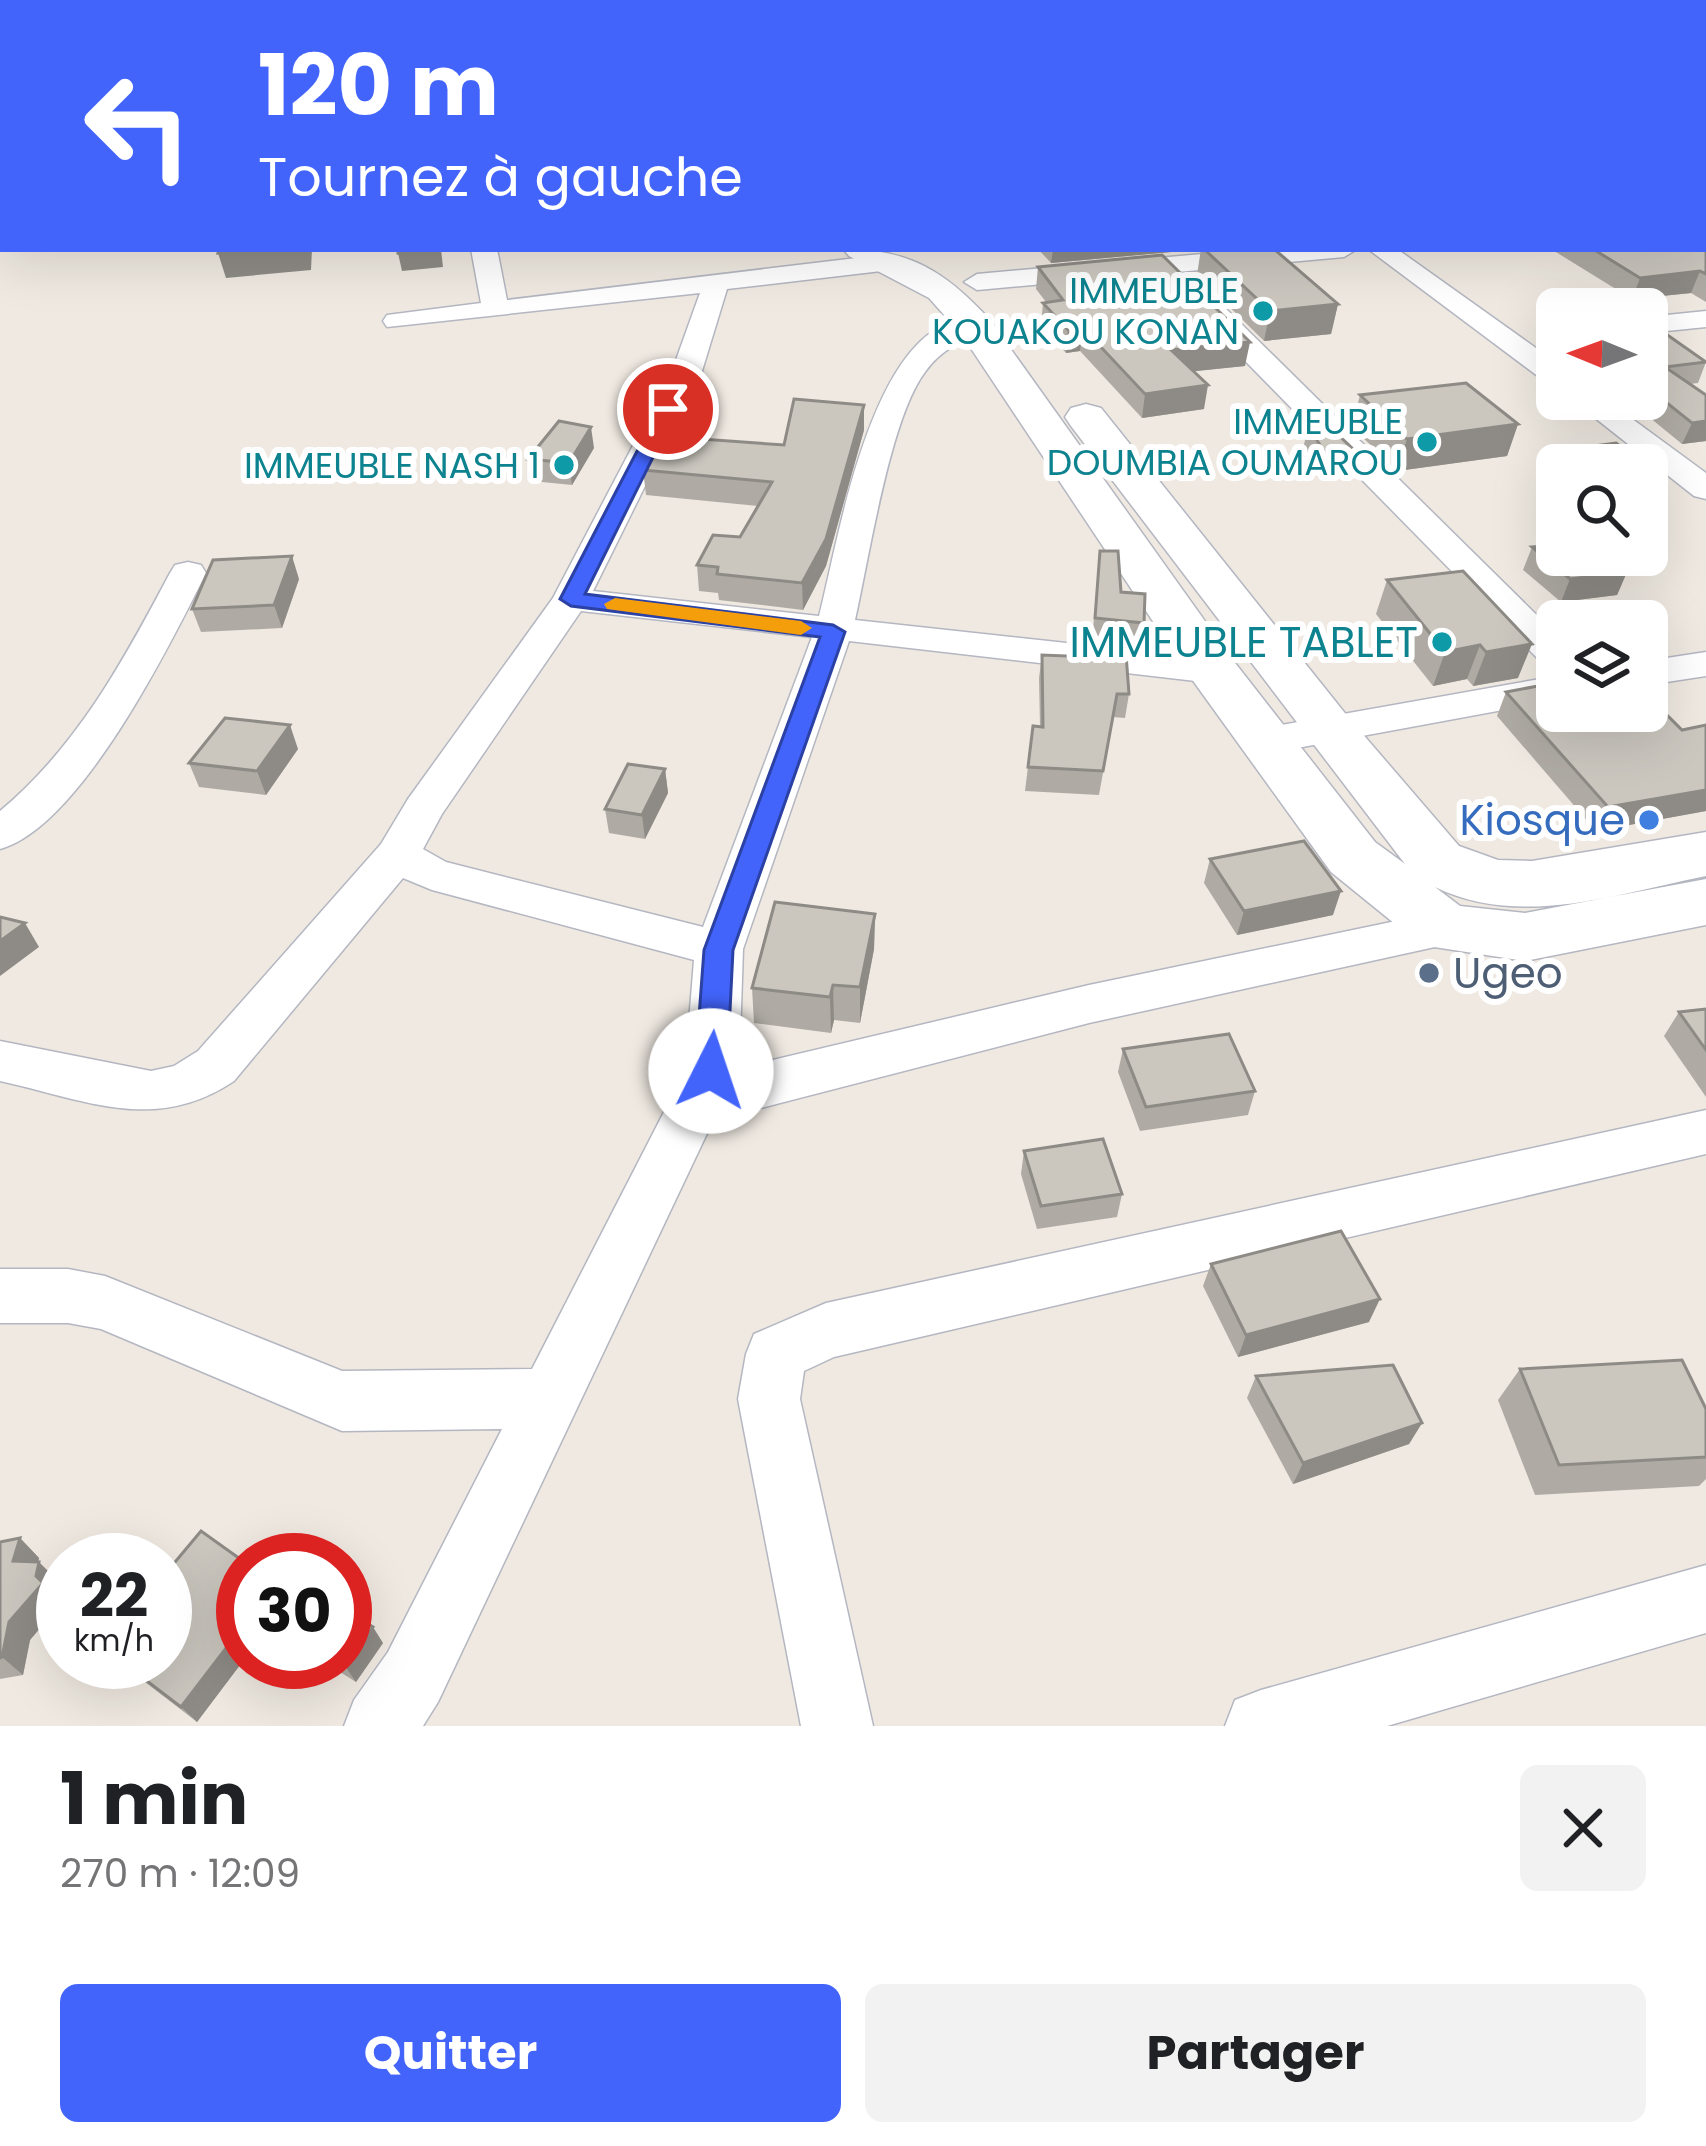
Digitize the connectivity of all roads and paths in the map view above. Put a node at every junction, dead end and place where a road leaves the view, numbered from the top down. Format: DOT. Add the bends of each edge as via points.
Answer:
graph roads {
  1 [pos="485,252"];
  2 [pos="1313,252"];
  3 [pos="1385,252"];
  4 [pos="889,253"];
  5 [pos="1167,266"];
  6 [pos="715,286"];
  7 [pos="976,305"];
  8 [pos="496,310"];
  9 [pos="1706,319"];
  10 [pos="397,321"];
  11 [pos="1668,323"];
  12 [pos="1536,339"];
  13 [pos="1511,343"];
  14 [pos="1536,361"];
  15 [pos="1614,420"];
  16 [pos="1706,489"];
  17 [pos="188,573"];
  18 [pos="571,599"];
  19 [pos="833,632"];
  20 [pos="1536,635"];
  21 [pos="1706,664"];
  22 [pos="1214,670"];
  23 [pos="1668,670"];
  24 [pos="1536,692"];
  25 [pos="1328,730"];
  26 [pos="1270,740"];
  27 [pos="0,834"];
  28 [pos="398,854"];
  29 [pos="1706,854"];
  30 [pos="1699,912"];
  31 [pos="1444,928"];
  32 [pos="718,950"];
  33 [pos="0,1060"];
  34 [pos="711,1071"];
  35 [pos="1706,1132"];
  36 [pos="0,1296"];
  37 [pos="546,1399"];
  38 [pos="1706,1599"];
  39 [pos="380,1726"];
  40 [pos="837,1726"];
  41 [pos="1261,1726"];
  1 -- 8 [label="street"];
  2 -- 5 [label="street"];
  3 -- 13 [label="street"];
  4 -- 6 [label="street"];
  4 -- 7 [label="main road"];
  5 -- 7 [label="street"];
  5 -- 20 [label="street"];
  6 -- 8 [label="street"];
  6 -- 18 [label="street" via="687,371"];
  7 -- 19 [label="street" via="937,341 889,408"];
  7 -- 22 [label="main road"];
  7 -- 25 [label="main road"];
  8 -- 10 [label="street"];
  9 -- 11 [label="street"];
  12 -- 13 [label="street"];
  13 -- 14 [label="street"];
  15 -- 16 [label="street"];
  17 -- 27 [label="street" via="130,687 74,761"];
  18 -- 19 [label="street"];
  18 -- 28 [label="street"];
  19 -- 22 [label="street"];
  19 -- 32 [label="street"];
  21 -- 23 [label="street"];
  22 -- 26 [label="main road"];
  24 -- 25 [label="street"];
  25 -- 26 [label="street"];
  25 -- 29 [label="main road" via="1458,876 1528,886"];
  26 -- 31 [label="main road" via="1353,857"];
  28 -- 32 [label="street" via="432,874"];
  28 -- 33 [label="street" via="216,1066 187,1085 151,1092"];
  30 -- 31 [label="main road" via="1525,937"];
  31 -- 34 [label="street" via="1089,1004 749,1090 725,1087"];
  32 -- 34 [label="street"];
  34 -- 37 [label="street"];
  35 -- 40 [label="street" via="826,1331 776,1354 769,1399"];
  36 -- 37 [label="street" via="105,1303 342,1401"];
  37 -- 39 [label="street" via="413,1677"];
  38 -- 41 [label="street"];
}
